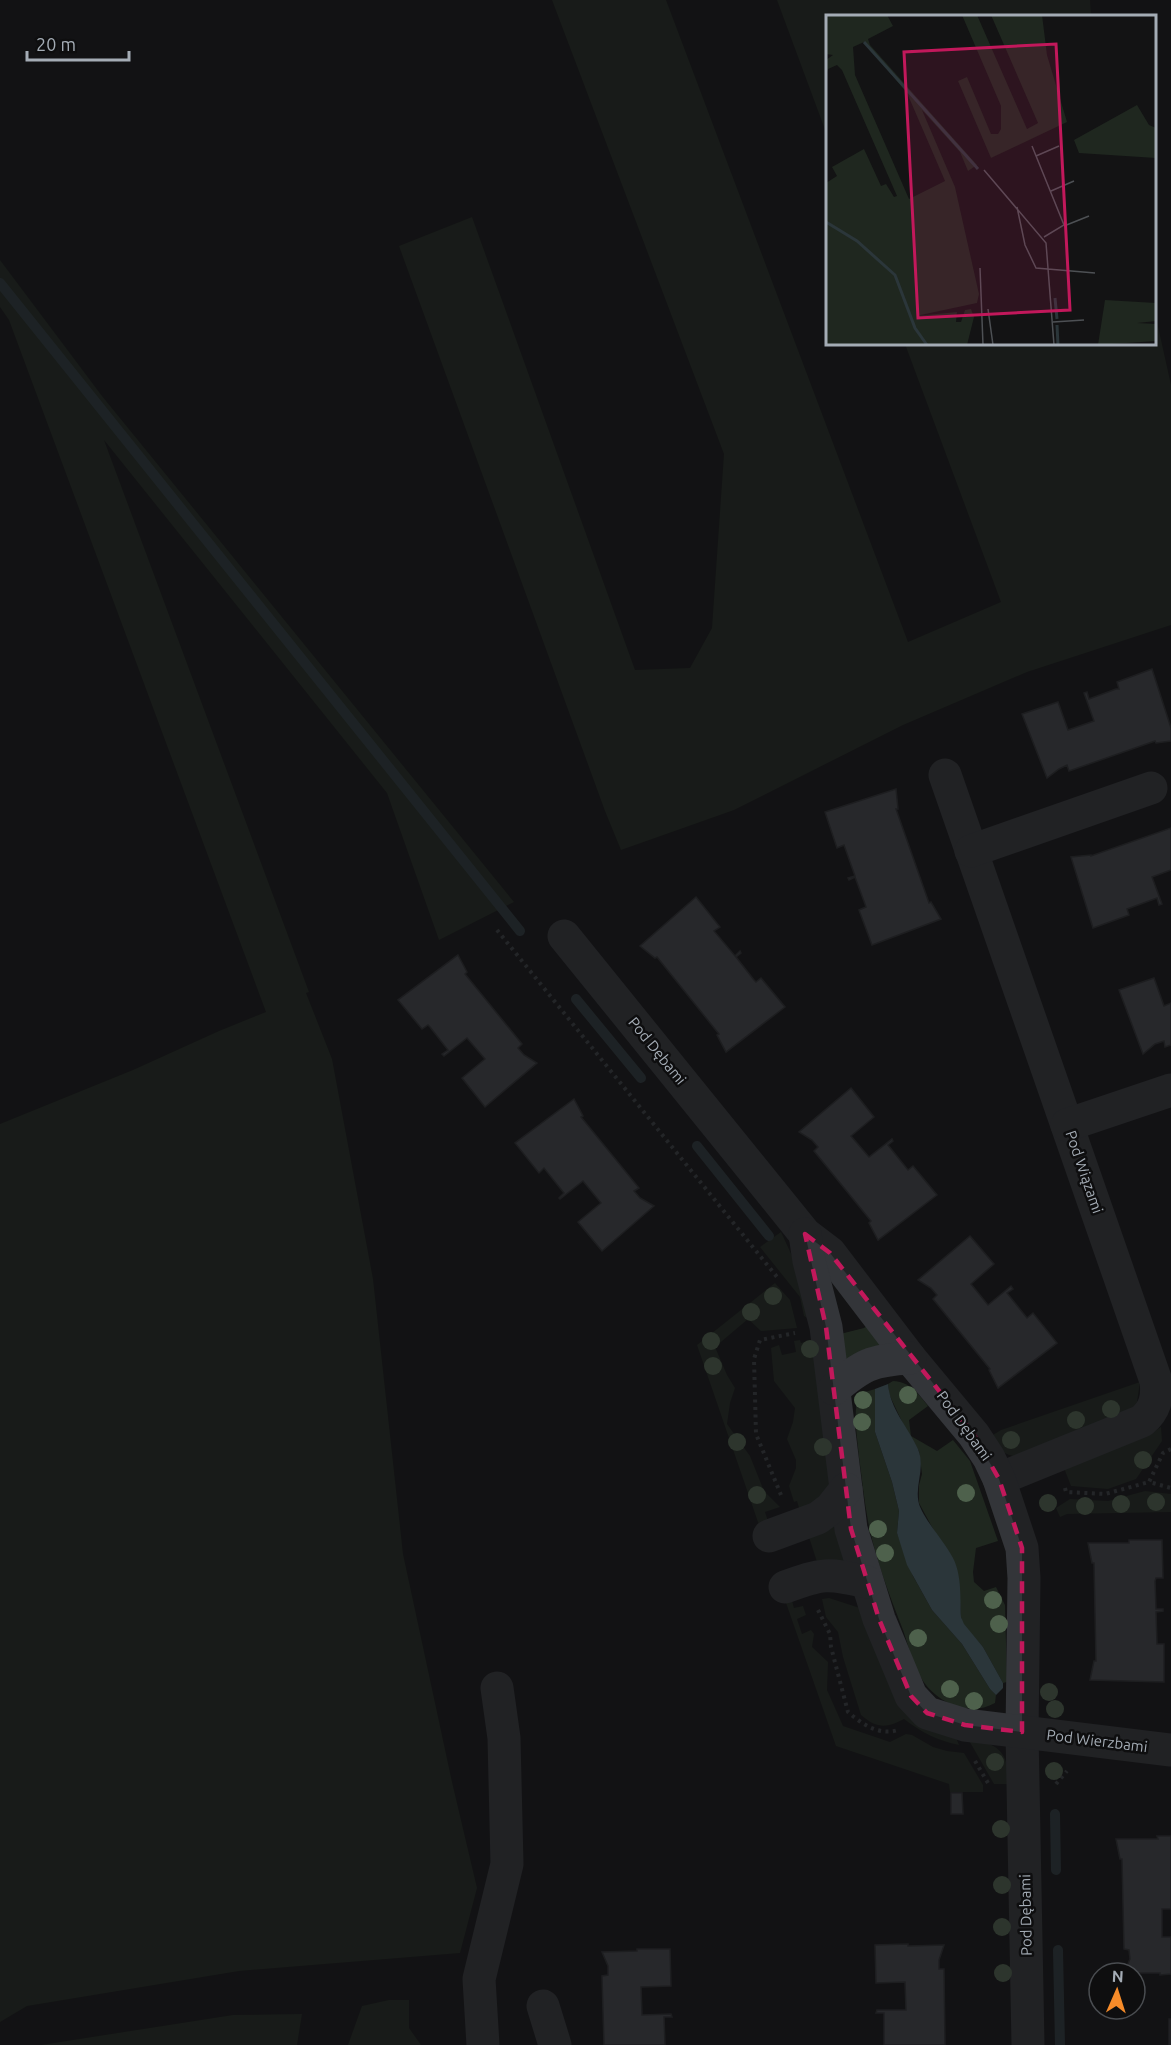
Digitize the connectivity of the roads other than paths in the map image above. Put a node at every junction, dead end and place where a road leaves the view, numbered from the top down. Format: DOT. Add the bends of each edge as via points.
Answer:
graph roads {
  1 [pos="945,775"];
  2 [pos="1151,788"];
  3 [pos="971,851"];
  4 [pos="564,936"];
  5 [pos="1171,1090"];
  6 [pos="1067,1125"];
  7 [pos="805,1234"];
  8 [pos="910,1358"];
  9 [pos="834,1389"];
  10 [pos="1163,1402"];
  11 [pos="999,1479"];
  12 [pos="846,1489"];
  13 [pos="769,1536"];
  14 [pos="867,1582"];
  15 [pos="785,1587"];
  16 [pos="497,1688"];
  17 [pos="1022,1732"];
  18 [pos="1171,1750"];
  19 [pos="543,2006"];
  20 [pos="483,2045"];
  21 [pos="555,2045"];
  22 [pos="1028,2045"];
  1 -- 3 [label="street, Pod Wiązami"];
  2 -- 3 [label="street"];
  3 -- 6 [label="street, Pod Wiązami"];
  4 -- 7 [label="street, Pod Dębami"];
  5 -- 6 [label="street"];
  6 -- 10 [label="street, Pod Wiązami"];
  7 -- 8 [label="street, Pod Dębami" via="830,1253"];
  7 -- 9 [label="street, Pod Wierzbami" via="826,1327"];
  8 -- 9 [label="street" via="875,1362"];
  8 -- 11 [label="street, Pod Dębami" via="974,1435"];
  9 -- 12 [label="street, Pod Wierzbami"];
  10 -- 11 [label="street, Pod Wiązami" via="1142,1421"];
  11 -- 17 [label="street, Pod Dębami" via="1022,1548"];
  12 -- 13 [label="street" via="818,1518"];
  12 -- 14 [label="street, Pod Wierzbami" via="851,1529"];
  14 -- 15 [label="street" via="829,1574"];
  14 -- 17 [label="street, Pod Wierzbami" via="902,1678 911,1696 927,1713 960,1724"];
  16 -- 20 [label="street" via="504,1738 507,1864 479,1979"];
  17 -- 18 [label="street, Pod Wierzbami"];
  17 -- 22 [label="street, Pod Dębami"];
  19 -- 21 [label="street"];
}
